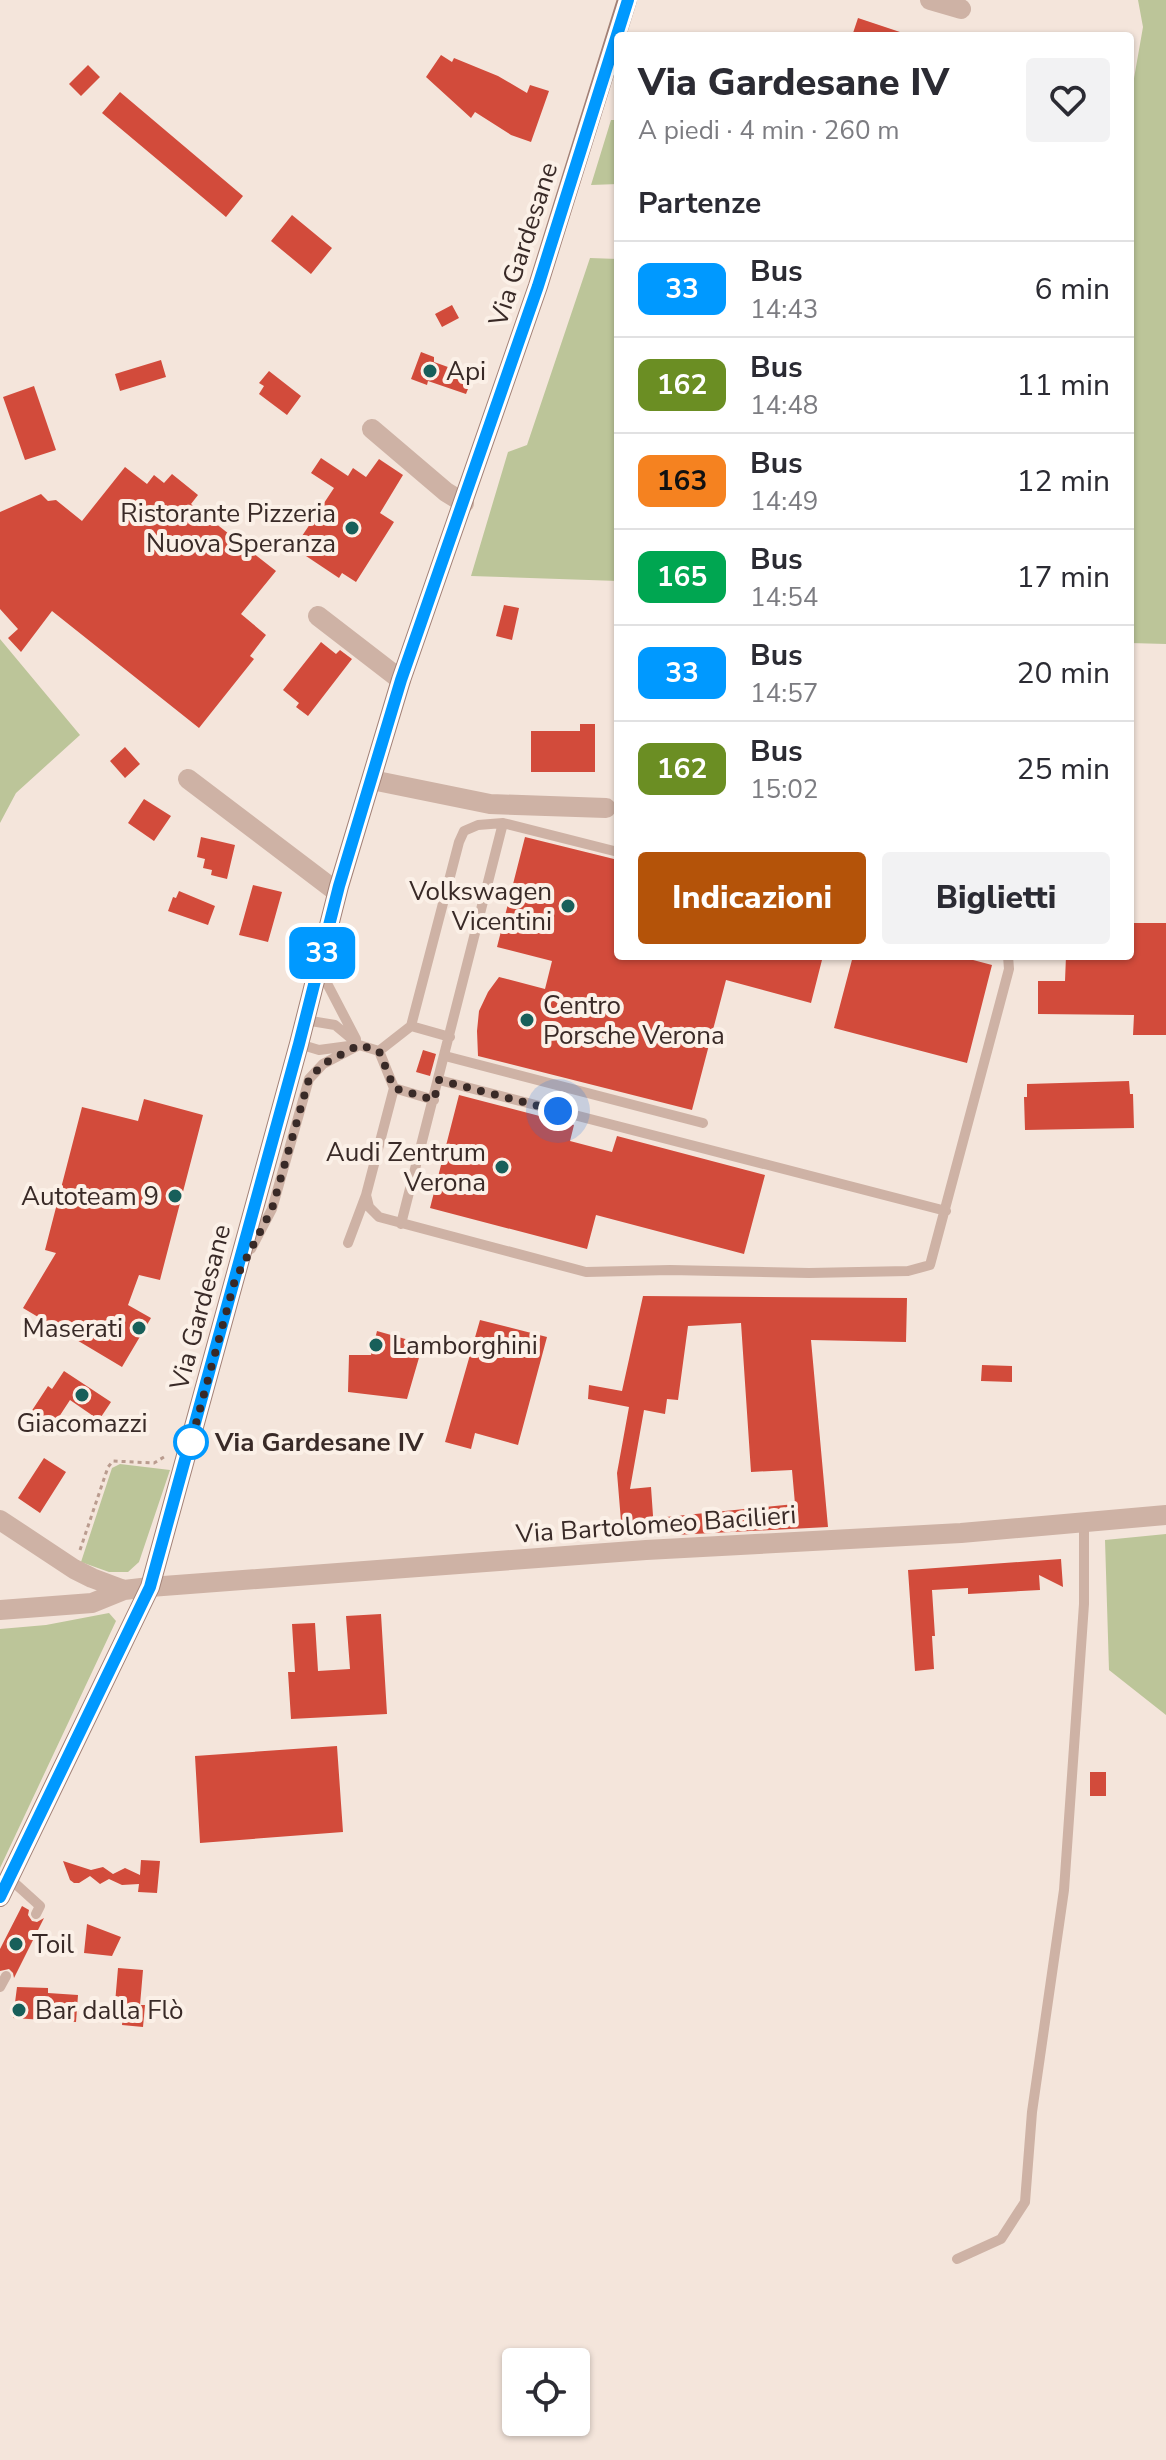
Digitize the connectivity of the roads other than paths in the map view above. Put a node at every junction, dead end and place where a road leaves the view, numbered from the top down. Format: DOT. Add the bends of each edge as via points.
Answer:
graph roads {
  1 [pos="627,0"];
  2 [pos="617,32"];
  3 [pos="614,42"];
  4 [pos="372,429"];
  5 [pos="464,503"];
  6 [pos="318,616"];
  7 [pos="401,680"];
  8 [pos="188,779"];
  9 [pos="372,780"];
  10 [pos="606,808"];
  11 [pos="503,823"];
  12 [pos="614,851"];
  13 [pos="337,892"];
  14 [pos="1008,960"];
  15 [pos="319,968"];
  16 [pos="305,1020"];
  17 [pos="411,1026"];
  18 [pos="450,1037"];
  19 [pos="299,1044"];
  20 [pos="359,1045"];
  21 [pos="379,1051"];
  22 [pos="445,1056"];
  23 [pos="439,1080"];
  24 [pos="394,1088"];
  25 [pos="434,1100"];
  26 [pos="703,1123"];
  27 [pos="366,1195"];
  28 [pos="946,1211"];
  29 [pos="401,1224"];
  30 [pos="348,1243"];
  31 [pos="235,1280"];
  32 [pos="1166,1515"];
  33 [pos="0,1520"];
  34 [pos="1084,1522"];
  35 [pos="150,1587"];
  36 [pos="124,1590"];
  37 [pos="0,1610"];
  38 [pos="4,1888"];
  39 [pos="36,1914"];
  40 [pos="6,1976"];
  41 [pos="0,1987"];
  42 [pos="957,2259"];
  1 -- 2 [label="main road, Via Gardesane"];
  3 -- 5 [label="main road, Via Gardesane"];
  4 -- 5 [label="street"];
  5 -- 7 [label="main road, Via Gardesane"];
  6 -- 7 [label="street"];
  7 -- 9 [label="main road, Via Gardesane"];
  8 -- 13 [label="street"];
  9 -- 10 [label="street" via="490,804"];
  9 -- 13 [label="main road, Via Gardesane"];
  11 -- 12 [label="lane"];
  11 -- 17 [label="lane" via="464,831 459,842"];
  11 -- 18 [label="lane"];
  13 -- 15 [label="main road, Via Gardesane"];
  14 -- 28 [label="lane"];
  15 -- 16 [label="main road, Via Gardesane"];
  15 -- 20 [label="lane"];
  16 -- 19 [label="main road, Via Gardesane"];
  16 -- 20 [label="lane" via="335,1025"];
  17 -- 18 [label="lane"];
  17 -- 21 [label="lane"];
  18 -- 22 [label="lane"];
  19 -- 20 [label="lane" via="319,1050"];
  19 -- 31 [label="main road, Via Gardesane"];
  20 -- 21 [label="lane"];
  20 -- 31 [label="lane" via="323,1064 309,1079 272,1209"];
  21 -- 24 [label="lane"];
  22 -- 23 [label="lane"];
  22 -- 26 [label="lane"];
  23 -- 25 [label="lane"];
  23 -- 28 [label="lane"];
  24 -- 25 [label="lane"];
  24 -- 27 [label="lane"];
  25 -- 29 [label="lane"];
  27 -- 29 [label="lane" via="379,1217"];
  27 -- 30 [label="lane"];
  28 -- 29 [label="lane" via="930,1265 908,1271 837,1273 586,1272"];
  31 -- 35 [label="main road, Via Gardesane"];
  32 -- 34 [label="street, Via Bartolomeo Bacilieri"];
  33 -- 36 [label="street" via="74,1569"];
  34 -- 35 [label="street, Via Bartolomeo Bacilieri"];
  34 -- 42 [label="lane" via="1084,1604 1064,1890 1032,2112 1025,2202 1001,2239"];
  35 -- 36 [label="street, Via Bartolomeo Bacilieri"];
  35 -- 38 [label="main road, Via Gardesane"];
  36 -- 37 [label="street, Via Bartolomeo Bacilieri" via="92,1603"];
  38 -- 39 [label="lane" via="40,1906"];
  40 -- 41 [label="lane"];
}
